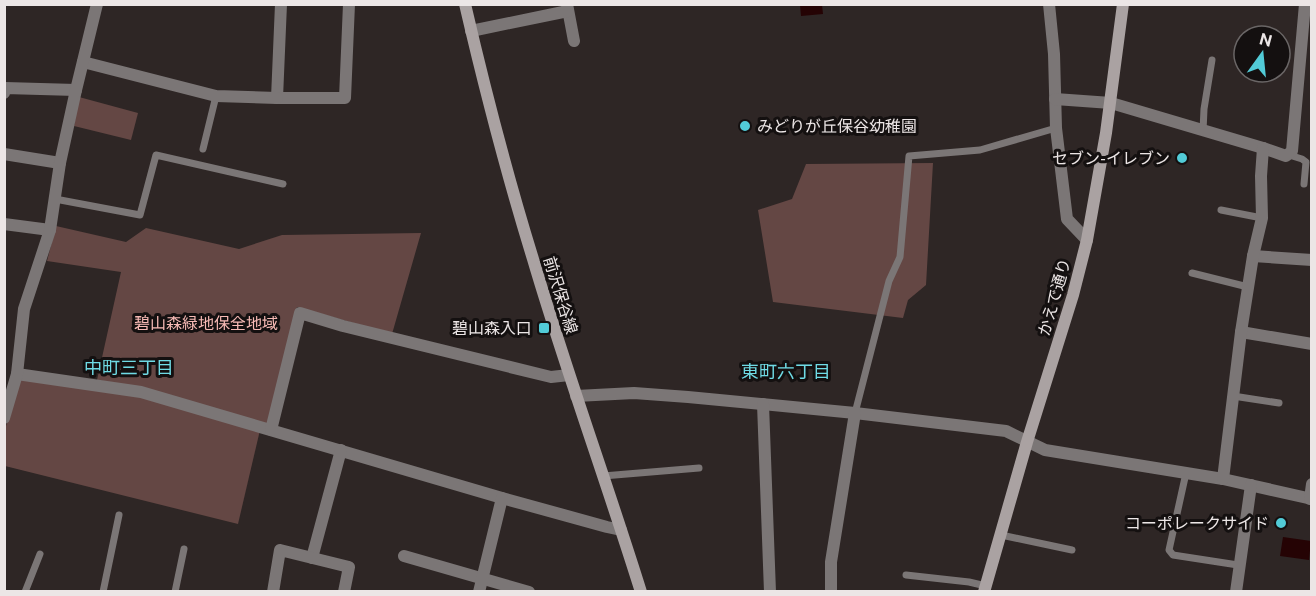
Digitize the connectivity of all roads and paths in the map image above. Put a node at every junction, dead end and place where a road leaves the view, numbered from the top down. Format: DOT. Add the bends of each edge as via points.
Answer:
graph roads {
  1 [pos="97,4"];
  2 [pos="281,4"];
  3 [pos="349,4"];
  4 [pos="465,4"];
  5 [pos="1049,4"];
  6 [pos="1123,4"];
  7 [pos="1305,4"];
  8 [pos="567,8"];
  9 [pos="471,31"];
  10 [pos="574,41"];
  11 [pos="1212,60"];
  12 [pos="83,62"];
  13 [pos="76,90"];
  14 [pos="4,93"];
  15 [pos="216,96"];
  16 [pos="277,98"];
  17 [pos="1055,99"];
  18 [pos="1111,103"];
  19 [pos="1056,128"];
  20 [pos="1203,131"];
  21 [pos="1263,148"];
  22 [pos="203,149"];
  23 [pos="4,154"];
  24 [pos="1289,155"];
  25 [pos="60,163"];
  26 [pos="283,184"];
  27 [pos="1304,184"];
  28 [pos="55,198"];
  29 [pos="1221,210"];
  30 [pos="1262,218"];
  31 [pos="4,224"];
  32 [pos="50,230"];
  33 [pos="1087,240"];
  34 [pos="1253,256"];
  35 [pos="1311,260"];
  36 [pos="1192,273"];
  37 [pos="1248,287"];
  38 [pos="1241,332"];
  39 [pos="1311,344"];
  40 [pos="17,374"];
  41 [pos="569,375"];
  42 [pos="576,396"];
  43 [pos="1233,396"];
  44 [pos="1279,403"];
  45 [pos="763,404"];
  46 [pos="855,413"];
  47 [pos="4,418"];
  48 [pos="271,430"];
  49 [pos="1027,442"];
  50 [pos="341,450"];
  51 [pos="699,468"];
  52 [pos="1186,473"];
  53 [pos="603,476"];
  54 [pos="1223,479"];
  55 [pos="1311,484"];
  56 [pos="1251,485"];
  57 [pos="502,498"];
  58 [pos="1311,499"];
  59 [pos="119,514"];
  60 [pos="621,530"];
  61 [pos="1001,535"];
  62 [pos="184,549"];
  63 [pos="1072,550"];
  64 [pos="40,554"];
  65 [pos="404,556"];
  66 [pos="312,558"];
  67 [pos="1238,565"];
  68 [pos="906,575"];
  69 [pos="482,579"];
  70 [pos="985,589"];
  71 [pos="25,591"];
  72 [pos="103,591"];
  73 [pos="176,591"];
  74 [pos="273,591"];
  75 [pos="344,591"];
  76 [pos="479,591"];
  77 [pos="529,591"];
  78 [pos="641,591"];
  79 [pos="770,591"];
  80 [pos="831,591"];
  81 [pos="1236,591"];
  1 -- 12 [label="street"];
  2 -- 16 [label="street"];
  3 -- 16 [label="street" via="345,98"];
  4 -- 9 [label="main road, 前沢保谷線"];
  5 -- 17 [label="street"];
  6 -- 18 [label="main road, かえで通り"];
  7 -- 24 [label="street"];
  8 -- 9 [label="street"];
  8 -- 10 [label="street"];
  9 -- 41 [label="main road, 前沢保谷線" via="515,199"];
  11 -- 20 [label="lane"];
  12 -- 13 [label="street"];
  12 -- 15 [label="street"];
  13 -- 14 [label="street" via="5,88"];
  13 -- 25 [label="street"];
  15 -- 16 [label="street"];
  15 -- 22 [label="lane"];
  17 -- 18 [label="street"];
  17 -- 19 [label="street"];
  18 -- 20 [label="street"];
  18 -- 33 [label="main road, かえで通り"];
  19 -- 33 [label="street" via="1066,219"];
  19 -- 46 [label="lane" via="980,150 909,156 900,257 889,280"];
  20 -- 21 [label="street"];
  21 -- 24 [label="street"];
  21 -- 30 [label="street"];
  23 -- 25 [label="street"];
  24 -- 27 [label="lane" via="1306,162"];
  25 -- 28 [label="street"];
  26 -- 28 [label="lane" via="156,155 140,215"];
  28 -- 32 [label="street"];
  29 -- 30 [label="lane"];
  30 -- 34 [label="street"];
  31 -- 32 [label="street"];
  32 -- 40 [label="street" via="24,309"];
  33 -- 49 [label="main road, かえで通り"];
  34 -- 35 [label="street"];
  34 -- 37 [label="street"];
  36 -- 37 [label="lane"];
  37 -- 38 [label="street"];
  38 -- 39 [label="street"];
  38 -- 43 [label="street"];
  40 -- 47 [label="street"];
  40 -- 48 [label="street" via="141,392"];
  41 -- 42 [label="main road, 前沢保谷線"];
  41 -- 48 [label="street" via="551,377 300,313"];
  42 -- 45 [label="street" via="634,393"];
  42 -- 53 [label="main road, 前沢保谷線"];
  43 -- 44 [label="lane"];
  43 -- 54 [label="street"];
  45 -- 46 [label="street"];
  45 -- 79 [label="street"];
  46 -- 49 [label="street" via="1006,431"];
  46 -- 80 [label="street" via="831,562"];
  48 -- 50 [label="street"];
  49 -- 52 [label="street" via="1045,450"];
  49 -- 61 [label="main road, かえで通り"];
  50 -- 57 [label="street"];
  50 -- 66 [label="street"];
  51 -- 53 [label="lane"];
  52 -- 54 [label="street"];
  52 -- 67 [label="lane" via="1170,553"];
  53 -- 60 [label="main road, 前沢保谷線"];
  54 -- 56 [label="street"];
  55 -- 58 [label="street"];
  56 -- 58 [label="street"];
  56 -- 67 [label="street"];
  57 -- 60 [label="street"];
  57 -- 69 [label="street"];
  59 -- 72 [label="lane"];
  60 -- 78 [label="main road, 前沢保谷線"];
  61 -- 63 [label="lane"];
  61 -- 70 [label="main road, かえで通り"];
  62 -- 73 [label="lane"];
  64 -- 71 [label="lane"];
  65 -- 69 [label="street"];
  66 -- 74 [label="street" via="280,550"];
  66 -- 75 [label="street" via="349,567"];
  67 -- 81 [label="street"];
  68 -- 70 [label="lane" via="969,582"];
  69 -- 76 [label="street"];
  69 -- 77 [label="street"];
}
